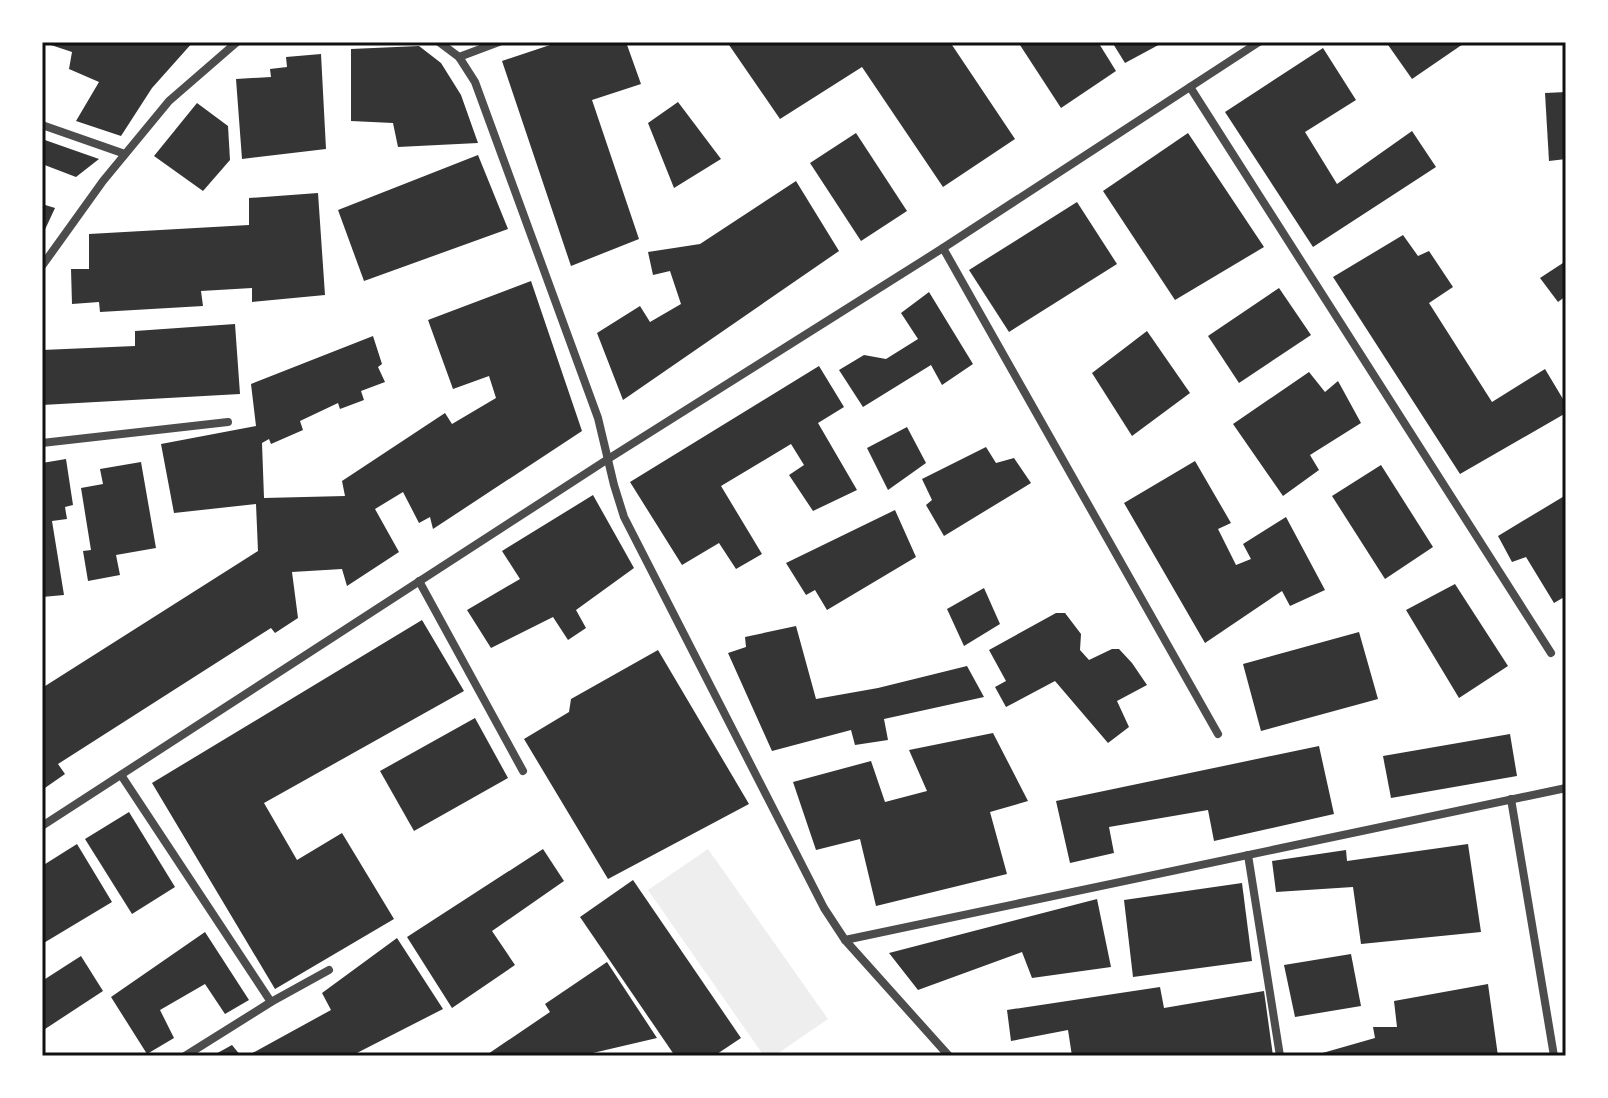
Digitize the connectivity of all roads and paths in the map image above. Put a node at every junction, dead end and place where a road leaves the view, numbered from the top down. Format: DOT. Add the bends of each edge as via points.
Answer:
graph roads {
  1 [pos="237,42"];
  2 [pos="439,42"];
  3 [pos="499,42"];
  4 [pos="1259,42"];
  5 [pos="459,57"];
  6 [pos="1190,87"];
  7 [pos="42,125"];
  8 [pos="125,154"];
  9 [pos="943,248"];
  10 [pos="42,266"];
  11 [pos="228,422"];
  12 [pos="42,443"];
  13 [pos="608,459"];
  14 [pos="419,581"];
  15 [pos="1551,653"];
  16 [pos="1218,734"];
  17 [pos="523,771"];
  18 [pos="121,775"];
  19 [pos="1566,788"];
  20 [pos="1511,799"];
  21 [pos="42,826"];
  22 [pos="1248,855"];
  23 [pos="845,940"];
  24 [pos="329,970"];
  25 [pos="271,1002"];
  26 [pos="185,1056"];
  27 [pos="949,1056"];
  28 [pos="1280,1056"];
  29 [pos="1554,1056"];
  1 -- 8 [label="street" via="169,101"];
  2 -- 5 [label="street"];
  3 -- 5 [label="street"];
  4 -- 6 [label="street"];
  5 -- 13 [label="street" via="475,82 598,418"];
  6 -- 9 [label="street"];
  6 -- 15 [label="street"];
  7 -- 8 [label="street"];
  8 -- 10 [label="street"];
  9 -- 13 [label="street"];
  9 -- 16 [label="street"];
  11 -- 12 [label="street"];
  13 -- 14 [label="street"];
  13 -- 23 [label="street" via="631,531"];
  14 -- 17 [label="street"];
  14 -- 18 [label="street"];
  18 -- 21 [label="street"];
  18 -- 25 [label="street"];
  19 -- 20 [label="street"];
  20 -- 22 [label="street"];
  20 -- 29 [label="street"];
  22 -- 23 [label="street"];
  22 -- 28 [label="street"];
  23 -- 27 [label="street"];
  24 -- 25 [label="street"];
  25 -- 26 [label="street"];
}
